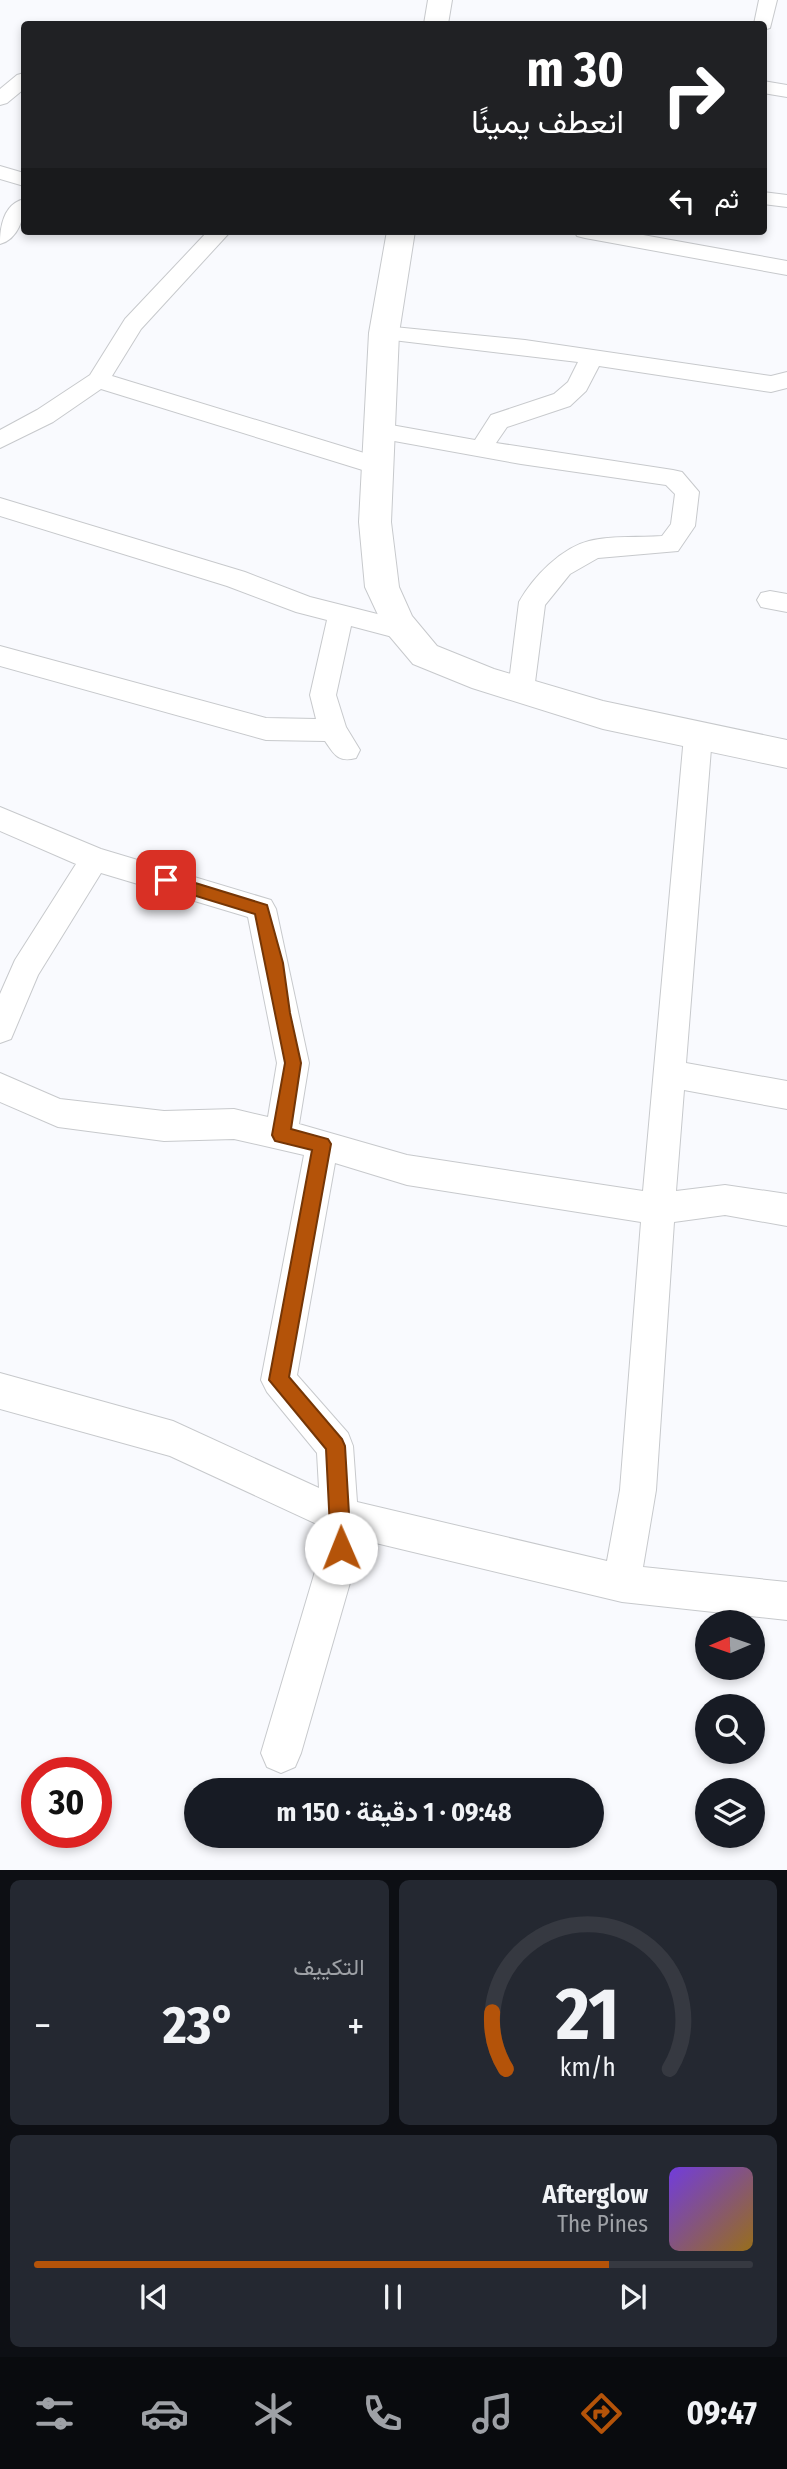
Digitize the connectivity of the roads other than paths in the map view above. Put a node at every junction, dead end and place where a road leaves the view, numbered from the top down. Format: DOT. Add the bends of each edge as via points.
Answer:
graph roads {
  1 [pos="440,0"];
  2 [pos="768,0"];
  3 [pos="436,21"];
  4 [pos="764,21"];
  5 [pos="21,82"];
  6 [pos="767,88"];
  7 [pos="787,91"];
  8 [pos="0,99"];
  9 [pos="0,173"];
  10 [pos="21,179"];
  11 [pos="767,198"];
  12 [pos="787,201"];
  13 [pos="21,209"];
  14 [pos="210,235"];
  15 [pos="400,235"];
  16 [pos="607,235"];
  17 [pos="0,237"];
  18 [pos="787,268"];
  19 [pos="384,333"];
  20 [pos="592,356"];
  21 [pos="98,380"];
  22 [pos="787,380"];
  23 [pos="380,431"];
  24 [pos="0,440"];
  25 [pos="482,447"];
  26 [pos="378,466"];
  27 [pos="0,507"];
  28 [pos="341,614"];
  29 [pos="404,630"];
  30 [pos="6,664"];
  31 [pos="520,690"];
  32 [pos="698,736"];
  33 [pos="787,754"];
  34 [pos="0,818"];
  35 [pos="94,859"];
  36 [pos="0,1029"];
  37 [pos="671,1074"];
  38 [pos="0,1087"];
  39 [pos="787,1094"];
  40 [pos="281,1135"];
  41 [pos="322,1144"];
  42 [pos="658,1209"];
  43 [pos="787,1210"];
  44 [pos="0,1391"];
  45 [pos="340,1516"];
  46 [pos="622,1583"];
  47 [pos="787,1601"];
  48 [pos="281,1753"];
  1 -- 3 [label="street"];
  2 -- 4 [label="street"];
  5 -- 8 [label="street"];
  6 -- 7 [label="street"];
  9 -- 10 [label="street"];
  11 -- 12 [label="street"];
  13 -- 17 [label="street"];
  14 -- 21 [label="street" via="134,324"];
  15 -- 19 [label="street"];
  16 -- 18 [label="street"];
  19 -- 20 [label="street"];
  19 -- 23 [label="street"];
  20 -- 22 [label="street" via="771,384"];
  20 -- 25 [label="street" via="578,387 562,400 499,421"];
  21 -- 24 [label="street" via="46,416"];
  21 -- 26 [label="street"];
  23 -- 25 [label="street"];
  23 -- 26 [label="street"];
  25 -- 31 [label="street" via="673,478 687,492 683,526 669,545 593,550 561,568 532,602"];
  26 -- 29 [label="street" via="375,522 382,587"];
  27 -- 28 [label="street"];
  28 -- 29 [label="street"];
  28 -- 30 [label="street" via="323,695 340,740 266,729"];
  29 -- 31 [label="street" via="425,655"];
  31 -- 32 [label="street"];
  32 -- 33 [label="street"];
  32 -- 37 [label="street"];
  34 -- 35 [label="street"];
  35 -- 36 [label="street" via="26,969"];
  35 -- 40 [label="street" via="261,909 293,1063"];
  37 -- 39 [label="street"];
  37 -- 42 [label="street"];
  38 -- 40 [label="street" via="58,1113 164,1126 233,1124"];
  40 -- 41 [label="street"];
  41 -- 42 [label="street" via="407,1170"];
  41 -- 45 [label="street" via="279,1380 335,1446"];
  42 -- 43 [label="street" via="725,1200"];
  42 -- 46 [label="street" via="638,1490"];
  44 -- 45 [label="street" via="173,1439"];
  45 -- 46 [label="street"];
  45 -- 48 [label="street" via="341,1548"];
  46 -- 47 [label="street"];
}
